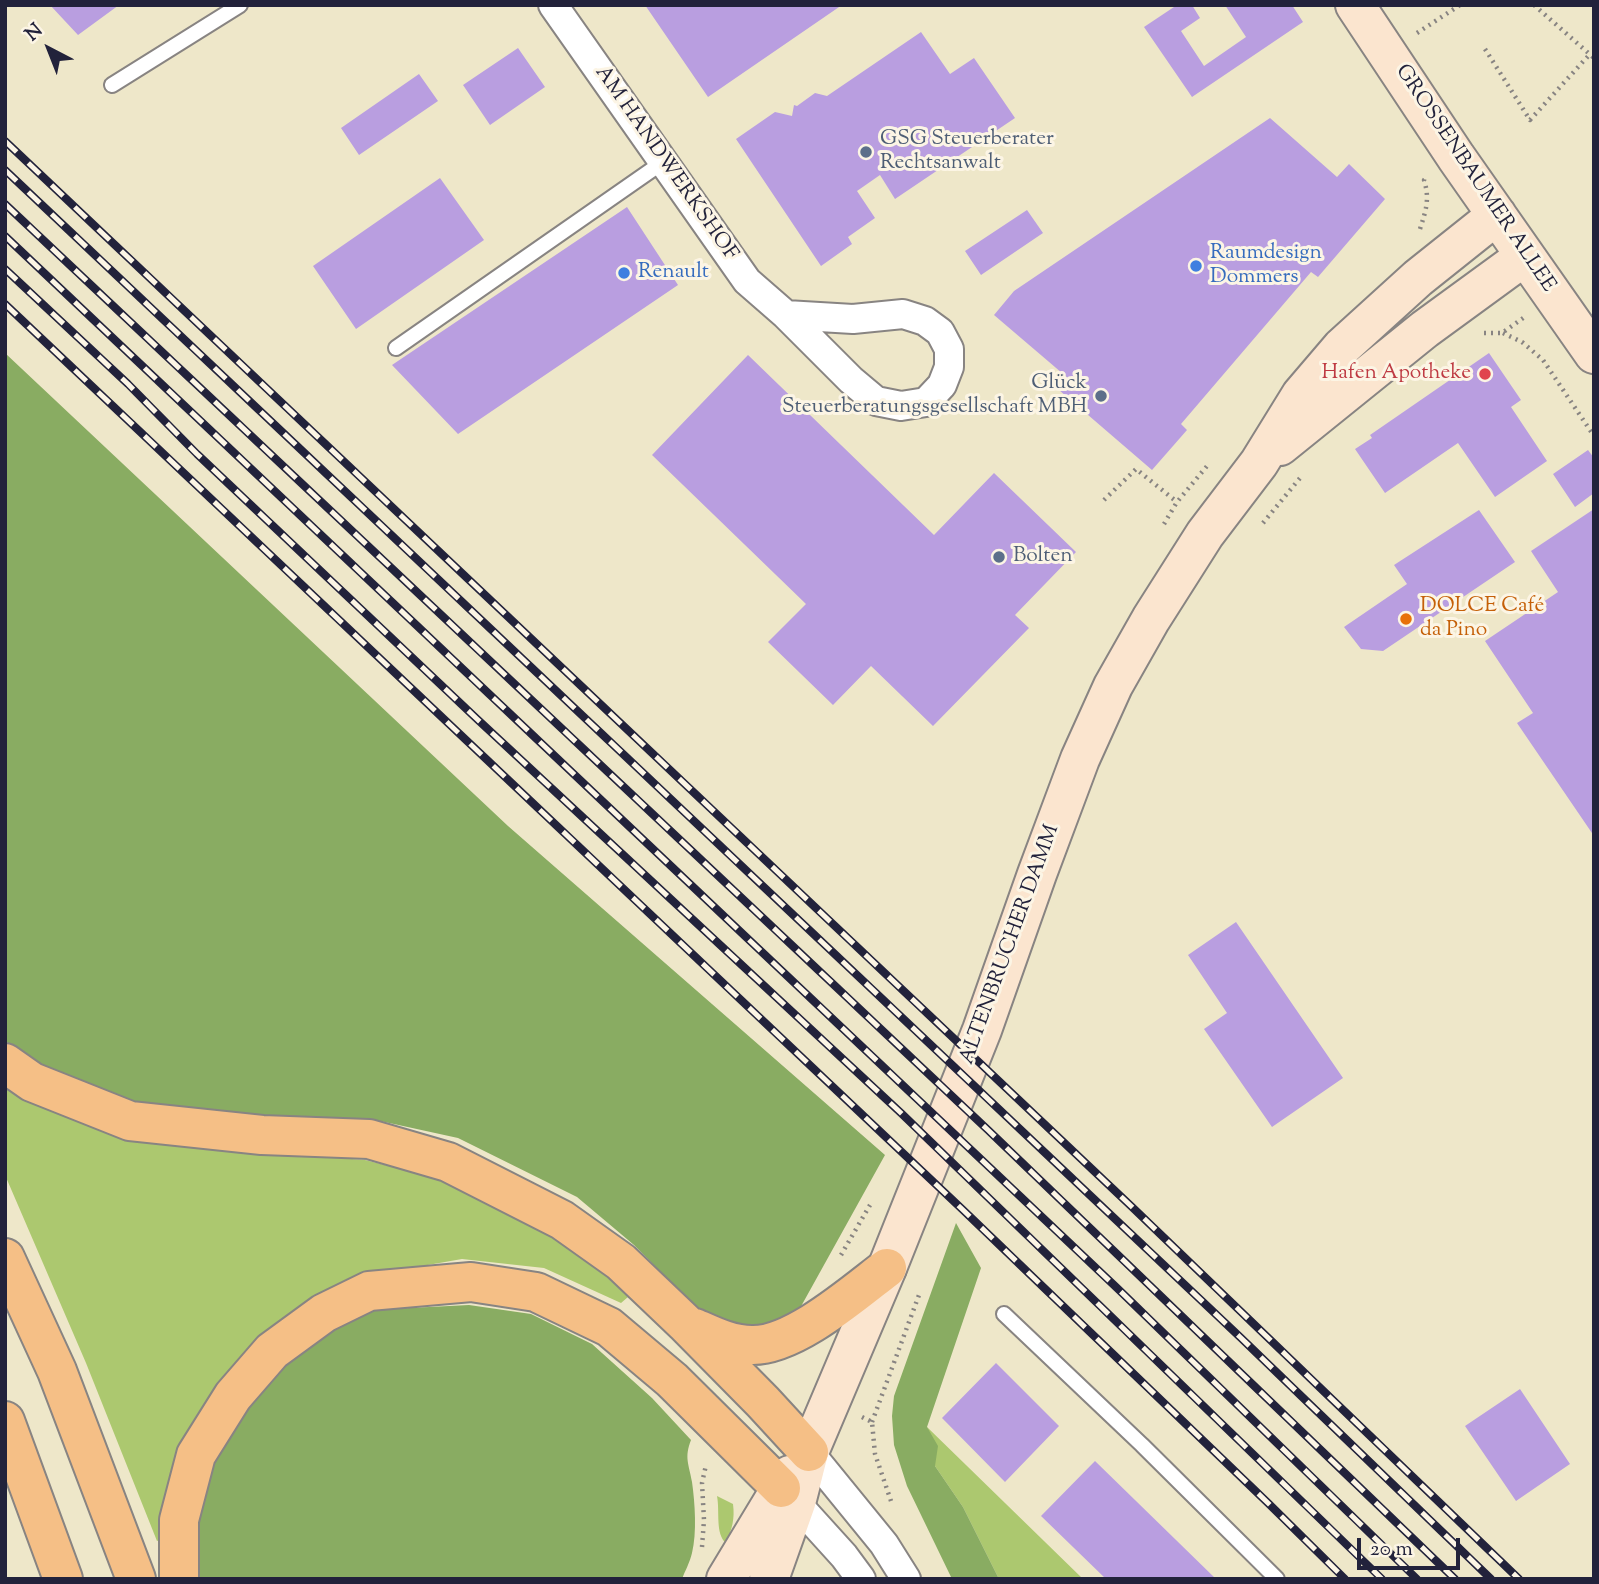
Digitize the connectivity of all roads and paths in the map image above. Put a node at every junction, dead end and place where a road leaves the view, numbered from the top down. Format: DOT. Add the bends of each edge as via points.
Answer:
graph roads {
  1 [pos="240,5"];
  2 [pos="553,5"];
  3 [pos="1355,5"];
  4 [pos="1460,5"];
  5 [pos="1534,5"];
  6 [pos="1485,49"];
  7 [pos="1387,52"];
  8 [pos="1592,56"];
  9 [pos="112,85"];
  10 [pos="663,162"];
  11 [pos="1497,215"];
  12 [pos="1525,256"];
  13 [pos="1555,296"];
  14 [pos="786,315"];
  15 [pos="1481,333"];
  16 [pos="1502,333"];
  17 [pos="396,348"];
  18 [pos="1594,354"];
  19 [pos="1594,436"];
  20 [pos="1259,463"];
  21 [pos="1301,478"];
  22 [pos="1104,500"];
  23 [pos="1178,502"];
  24 [pos="1258,529"];
  25 [pos="5,1063"];
  26 [pos="5,1258"];
  27 [pos="887,1268"];
  28 [pos="923,1283"];
  29 [pos="1004,1314"];
  30 [pos="685,1323"];
  31 [pos="5,1420"];
  32 [pos="872,1422"];
  33 [pos="809,1452"];
  34 [pos="788,1495"];
  35 [pos="63,1579"];
  36 [pos="136,1579"];
  37 [pos="179,1579"];
  38 [pos="726,1579"];
  39 [pos="769,1579"];
  40 [pos="861,1579"];
  41 [pos="906,1579"];
  42 [pos="1277,1579"];
  1 -- 9 [label="lane"];
  2 -- 10 [label="street, AM HANDWERKSHOF"];
  3 -- 7 [label="main road, GROSSENBAUMER ALLEE"];
  4 -- 7 [label="path"];
  5 -- 8 [label="path"];
  6 -- 8 [label="path" via="1530,120"];
  7 -- 11 [label="main road, GROSSENBAUMER ALLEE"];
  10 -- 14 [label="street, AM HANDWERKSHOF" via="747,281"];
  10 -- 17 [label="lane"];
  11 -- 12 [label="main road, GROSSENBAUMER ALLEE"];
  11 -- 20 [label="main road, ALTENBRUCHER DAMM" via="1342,347 1301,395"];
  12 -- 13 [label="main road, GROSSENBAUMER ALLEE"];
  12 -- 20 [label="main road, ALTENBRUCHER DAMM" via="1425,329"];
  13 -- 16 [label="path"];
  13 -- 18 [label="main road, GROSSENBAUMER ALLEE"];
  14 -- 14 [label="street, AM HANDWERKSHOF" via="876,401 901,406 926,402 942,385 949,367 949,349 940,332 925,321 903,314 853,319"];
  15 -- 16 [label="path"];
  16 -- 19 [label="path" via="1543,360"];
  20 -- 27 [label="main road, ALTENBRUCHER DAMM" via="1205,534 1107,698"];
  21 -- 24 [label="path"];
  22 -- 23 [label="path" via="1136,469"];
  25 -- 30 [label="highway" via="32,1082 130,1121 262,1135 369,1139 448,1161 562,1220 621,1262"];
  26 -- 36 [label="highway" via="58,1371"];
  27 -- 30 [label="highway" via="819,1319 782,1339 753,1345 722,1341"];
  27 -- 33 [label="main road, ALTENBRUCHER DAMM"];
  28 -- 32 [label="path"];
  29 -- 42 [label="lane"];
  30 -- 33 [label="highway"];
  31 -- 35 [label="highway"];
  33 -- 34 [label="main road, ALTENBRUCHER DAMM"];
  33 -- 41 [label="street" via="884,1544"];
  34 -- 37 [label="highway" via="672,1380 609,1327 548,1297 471,1282 369,1292 324,1313 272,1351 233,1396 195,1455 179,1520"];
  34 -- 38 [label="main road, ALTENBRUCHER DAMM"];
  34 -- 39 [label="main road, ALTENBRUCHER DAMM"];
  34 -- 40 [label="street"];
}
